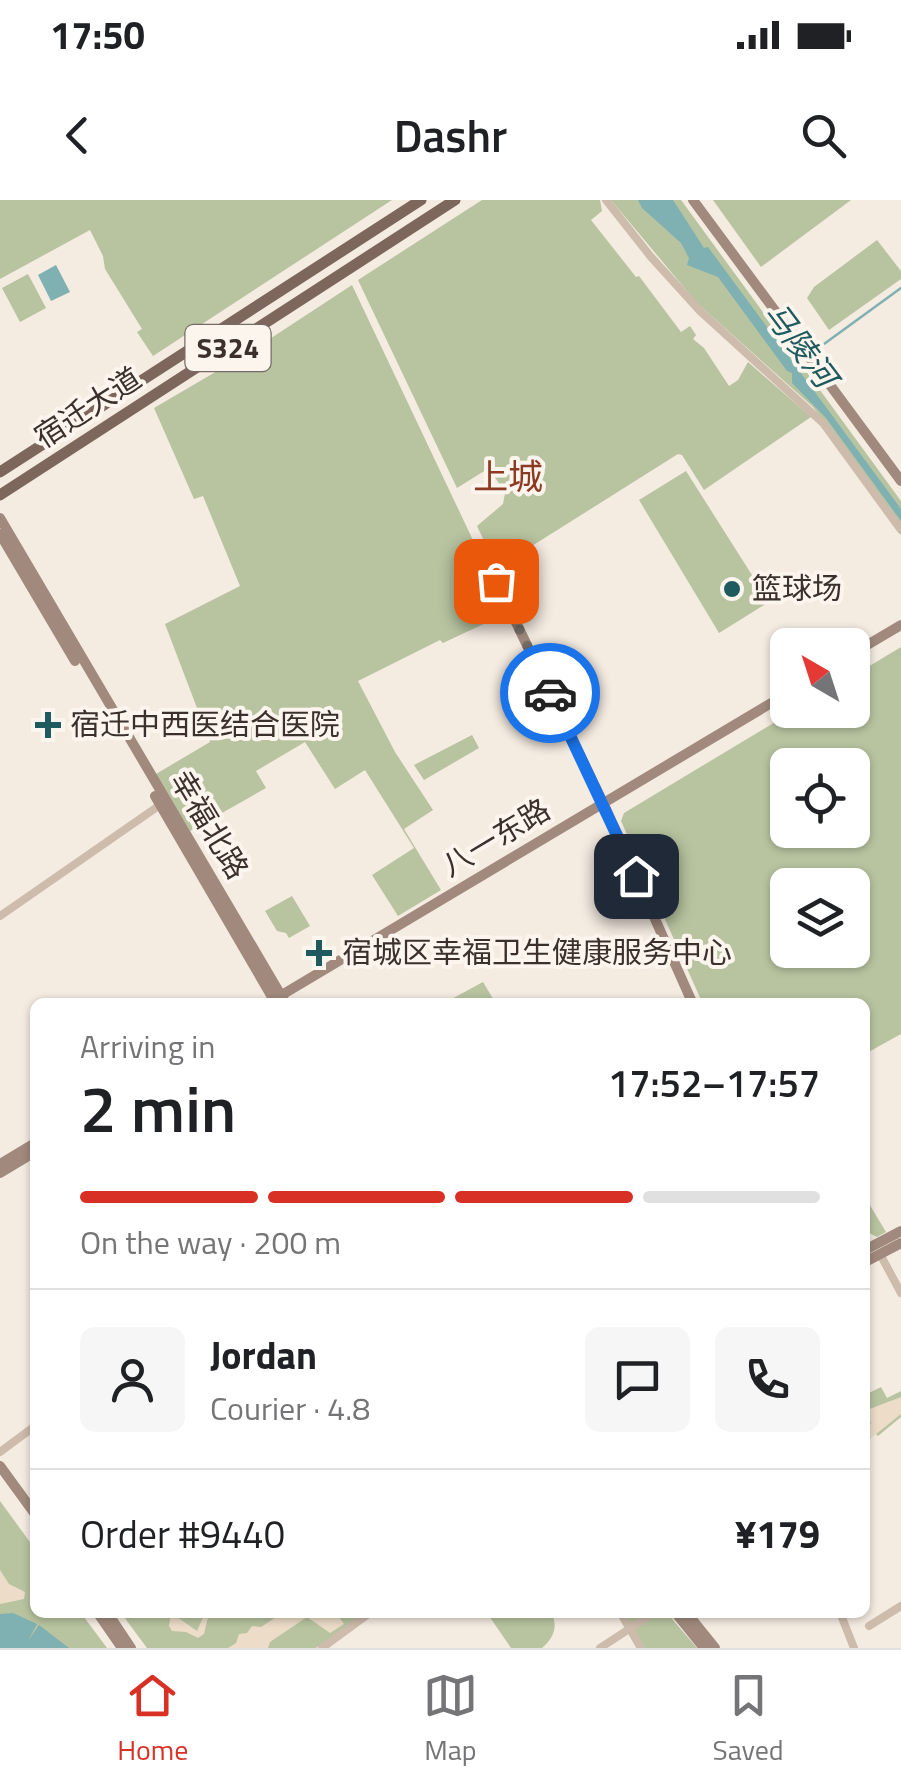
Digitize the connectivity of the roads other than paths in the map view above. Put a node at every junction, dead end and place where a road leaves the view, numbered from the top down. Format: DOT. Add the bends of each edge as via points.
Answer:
graph roads {
  1 [pos="421,200"];
  2 [pos="455,200"];
  3 [pos="606,200"];
  4 [pos="694,200"];
  5 [pos="0,472"];
  6 [pos="901,481"];
  7 [pos="0,494"];
  8 [pos="0,518"];
  9 [pos="901,530"];
  10 [pos="0,534"];
  11 [pos="496,581"];
  12 [pos="901,629"];
  13 [pos="870,647"];
  14 [pos="770,708"];
  15 [pos="160,805"];
  16 [pos="604,806"];
  17 [pos="0,916"];
  18 [pos="277,998"];
  19 [pos="277,998"];
  20 [pos="284,998"];
  21 [pos="690,998"];
  22 [pos="30,1146"];
  23 [pos="30,1155"];
  24 [pos="0,1164"];
  25 [pos="0,1174"];
  26 [pos="901,1231"];
  27 [pos="901,1243"];
  28 [pos="872,1250"];
  29 [pos="901,1292"];
  30 [pos="30,1430"];
  31 [pos="0,1452"];
  32 [pos="0,1466"];
  33 [pos="0,1478"];
  34 [pos="30,1507"];
  35 [pos="30,1519"];
  36 [pos="901,1606"];
  37 [pos="101,1618"];
  38 [pos="110,1618"];
  39 [pos="363,1618"];
  40 [pos="623,1618"];
  41 [pos="647,1618"];
  42 [pos="680,1618"];
  43 [pos="691,1618"];
  44 [pos="842,1618"];
  45 [pos="869,1626"];
  46 [pos="629,1630"];
  47 [pos="122,1648"];
  48 [pos="132,1648"];
  49 [pos="322,1648"];
  50 [pos="600,1648"];
  51 [pos="641,1648"];
  52 [pos="704,1648"];
  53 [pos="715,1648"];
  54 [pos="854,1648"];
  1 -- 5 [label="main road, 宿迁大道 / S324"];
  2 -- 7 [label="main road, 宿迁大道 / S324"];
  3 -- 9 [label="street" via="700,311 823,423"];
  4 -- 6 [label="main road"];
  8 -- 18 [label="main road, 幸福北路"];
  10 -- 15 [label="main road, 幸福北路"];
  11 -- 16 [label="main road"];
  12 -- 13 [label="main road"];
  14 -- 16 [label="main road, 八一东路"];
  15 -- 17 [label="street"];
  15 -- 19 [label="main road, 幸福北路"];
  16 -- 20 [label="main road, 八一东路"];
  16 -- 21 [label="main road"];
  22 -- 24 [label="main road"];
  23 -- 25 [label="main road"];
  26 -- 28 [label="main road"];
  27 -- 28 [label="main road"];
  28 -- 29 [label="street"];
  30 -- 31 [label="street"];
  32 -- 34 [label="main road"];
  33 -- 35 [label="main road"];
  36 -- 45 [label="street"];
  37 -- 47 [label="main road"];
  38 -- 48 [label="main road"];
  39 -- 49 [label="street"];
  40 -- 46 [label="street"];
  41 -- 46 [label="street"];
  42 -- 52 [label="main road"];
  43 -- 53 [label="main road"];
  44 -- 54 [label="street"];
  46 -- 50 [label="street"];
  46 -- 51 [label="street"];
}
